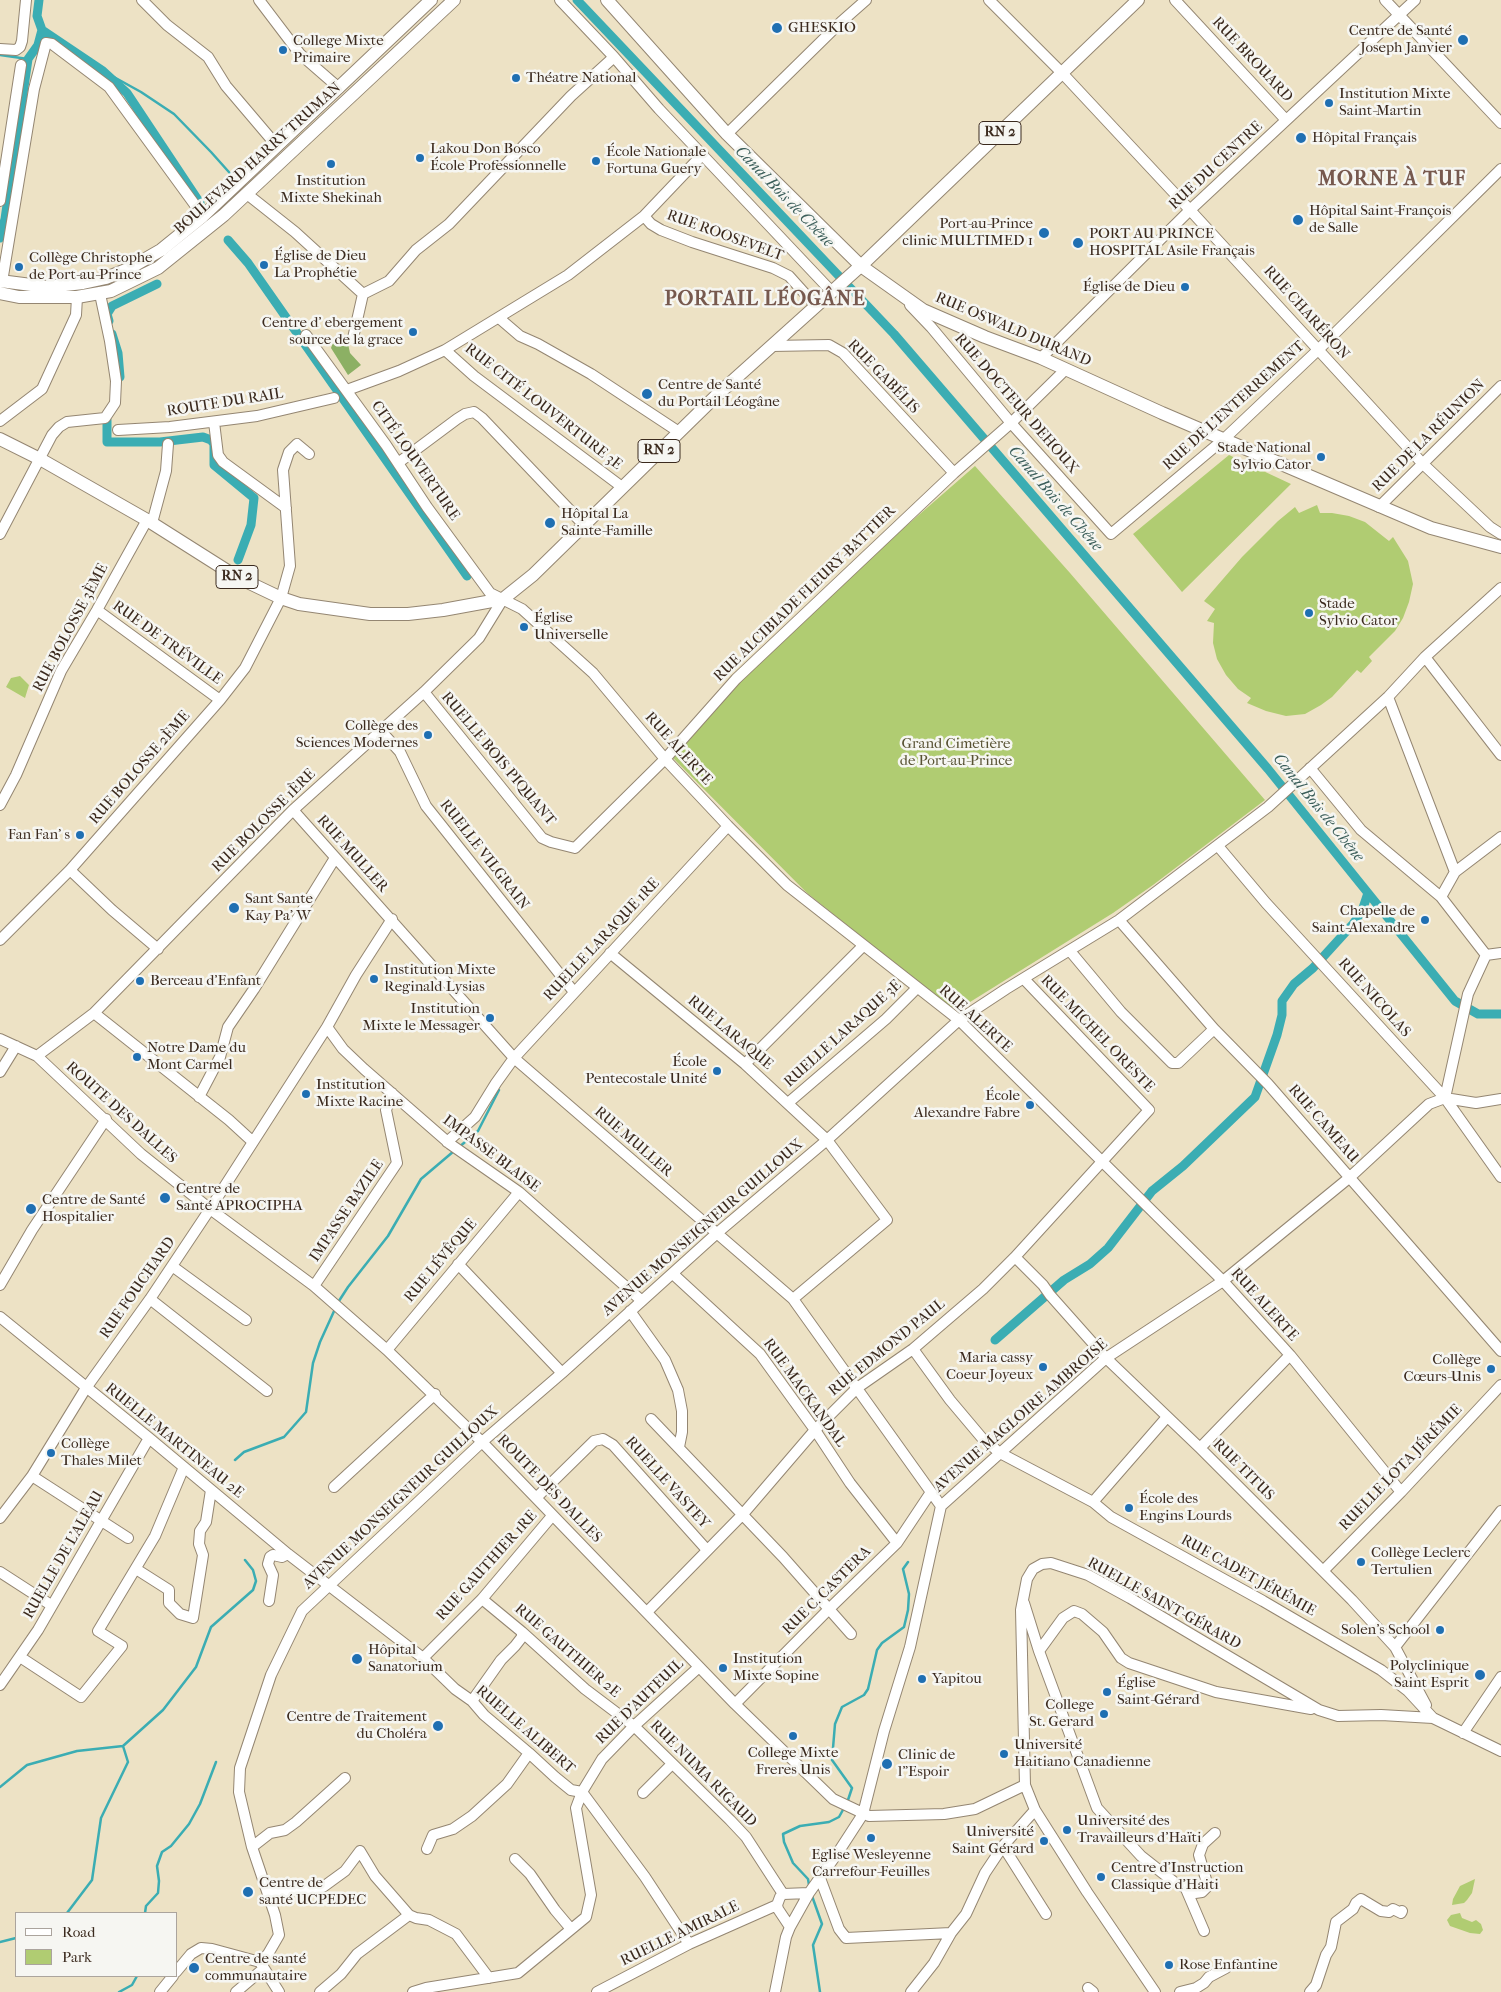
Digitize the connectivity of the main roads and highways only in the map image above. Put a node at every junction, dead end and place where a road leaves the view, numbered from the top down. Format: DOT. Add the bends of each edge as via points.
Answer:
graph roads {
  1 [pos="431,0"];
  2 [pos="454,0"];
  3 [pos="607,0"];
  4 [pos="1138,0"];
  5 [pos="857,269"];
  6 [pos="1,285"];
  7 [pos="0,439"];
  8 [pos="1501,547"];
  1 -- 6 [label="main road, BOULEVARD HARRY TRUMAN" via="203,216 161,250 106,278 60,286"];
  2 -- 6 [label="main road, BOULEVARD HARRY TRUMAN" via="247,194 196,240 158,268 125,285 77,298 19,297"];
  3 -- 5 [label="main road, RUE OSWALD DURAND" via="728,134"];
  4 -- 5 [label="main road, RN 2"];
  5 -- 7 [label="main road, RN 2" via="679,432 533,575 503,599 425,612 370,614 308,606 281,598 221,567 149,522"];
  5 -- 8 [label="main road, RUE OSWALD DURAND" via="923,310 985,337 1041,358 1379,507 1431,528"];
}
